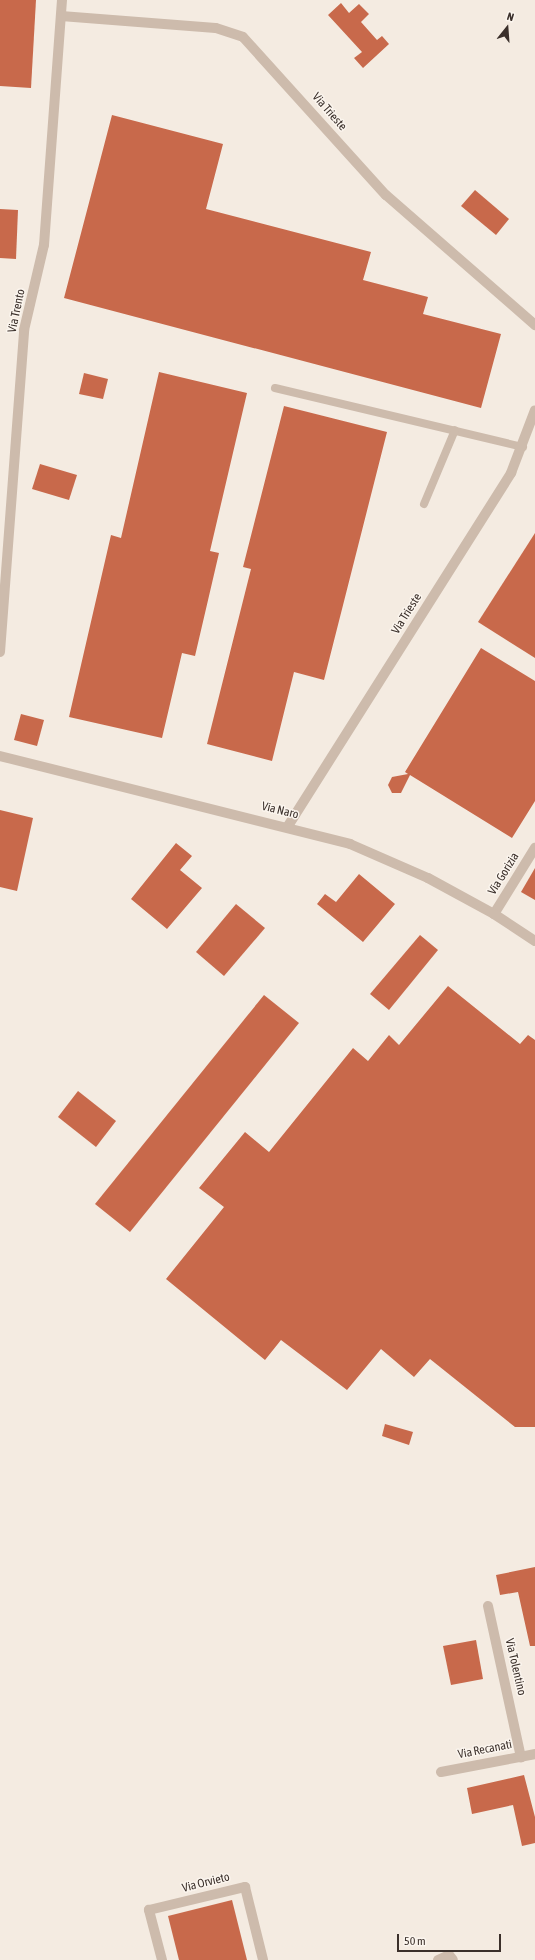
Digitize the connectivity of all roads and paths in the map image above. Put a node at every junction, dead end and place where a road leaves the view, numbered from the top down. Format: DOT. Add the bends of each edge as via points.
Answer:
graph roads {
  1 [pos="62,0"];
  2 [pos="61,16"];
  3 [pos="535,325"];
  4 [pos="275,388"];
  5 [pos="535,410"];
  6 [pos="455,430"];
  7 [pos="523,447"];
  8 [pos="424,504"];
  9 [pos="0,652"];
  10 [pos="0,756"];
  11 [pos="288,826"];
  12 [pos="535,848"];
  13 [pos="494,914"];
  14 [pos="535,941"];
  15 [pos="488,1606"];
  16 [pos="535,1754"];
  17 [pos="521,1757"];
  18 [pos="441,1772"];
  19 [pos="162,1960"];
  20 [pos="263,1960"];
  21 [pos="438,1960"];
  22 [pos="453,1960"];
  1 -- 2 [label="street, Via Trento"];
  2 -- 3 [label="street, Via Trieste" via="216,28 243,36 391,199"];
  2 -- 9 [label="street, Via Trento" via="44,245 24,330"];
  4 -- 6 [label="lane"];
  5 -- 7 [label="street, Via Trieste"];
  6 -- 7 [label="lane"];
  6 -- 8 [label="lane"];
  7 -- 11 [label="street, Via Trieste" via="511,473"];
  10 -- 11 [label="street, Via Naro"];
  11 -- 13 [label="street, Via Naro" via="387,858"];
  12 -- 13 [label="street, Via Gorizia"];
  13 -- 14 [label="street, Via Naro"];
  15 -- 17 [label="street, Via Tolentino"];
  16 -- 17 [label="street, Via Recanati"];
  17 -- 18 [label="street, Via Recanati"];
  19 -- 20 [label="street, Via Orvieto" via="149,1910 245,1887"];
  21 -- 22 [label="street" via="449,1955"];
}
